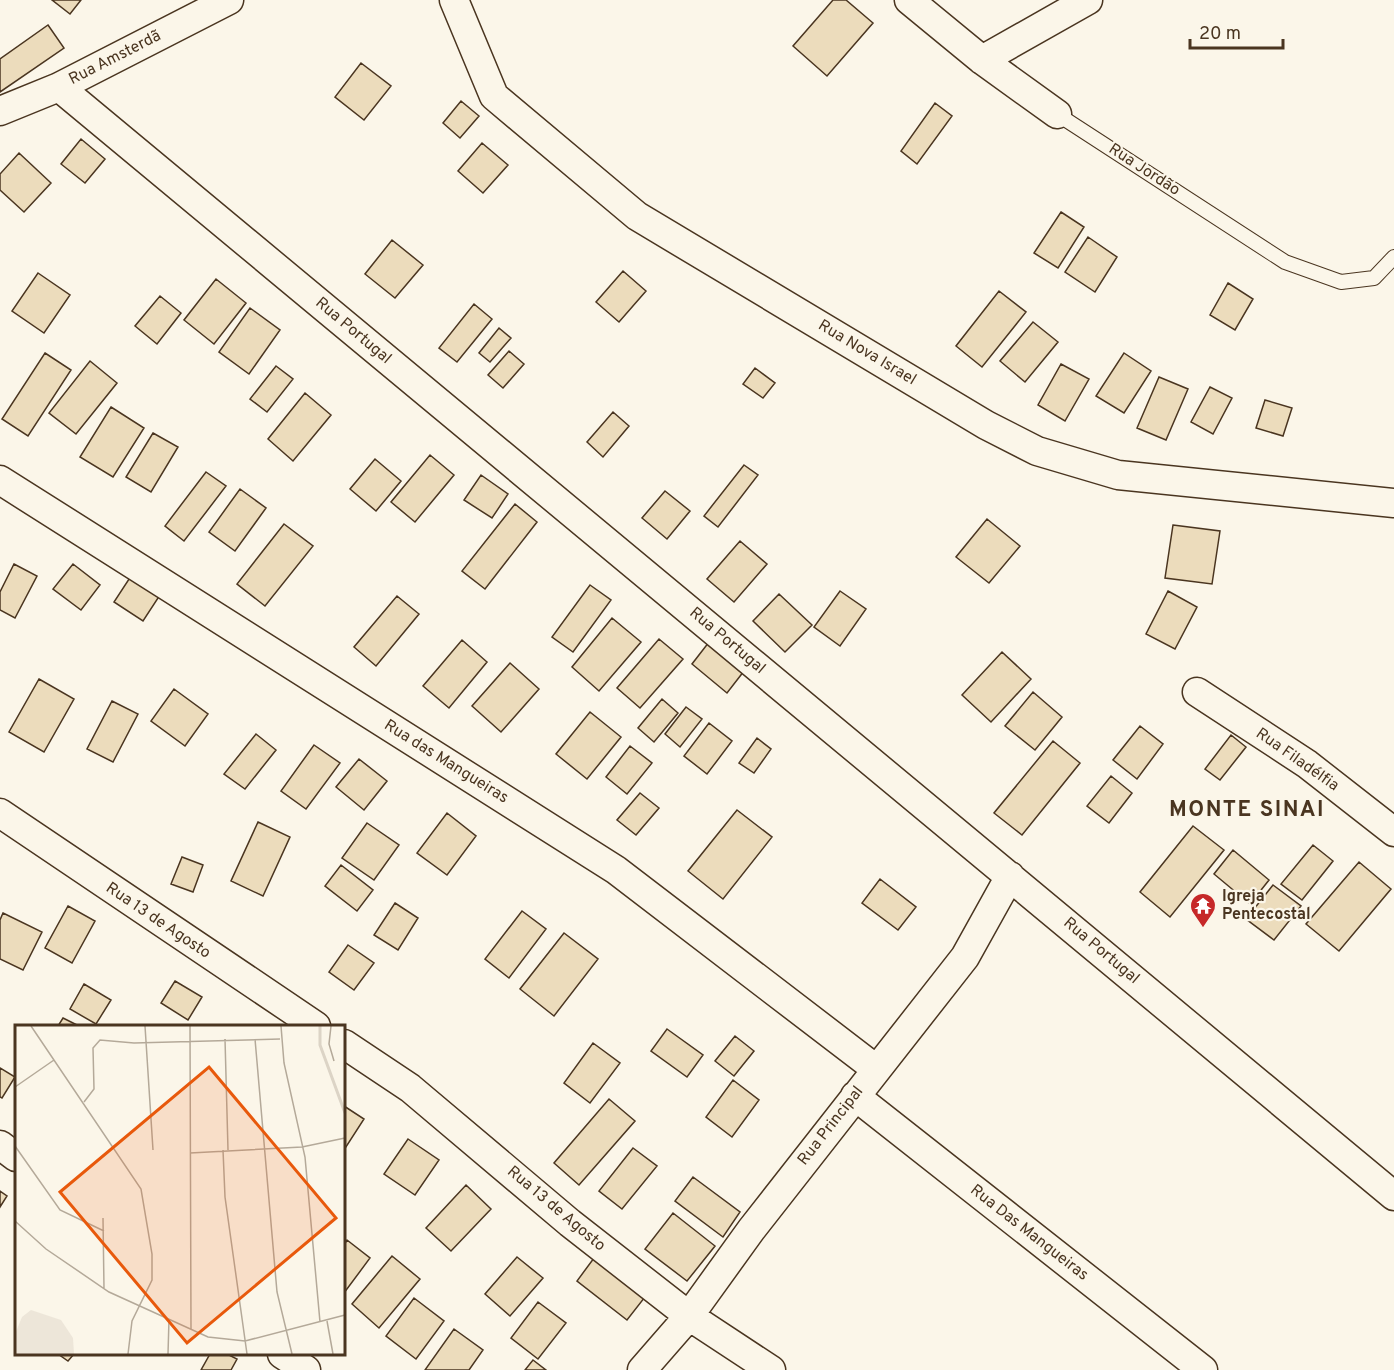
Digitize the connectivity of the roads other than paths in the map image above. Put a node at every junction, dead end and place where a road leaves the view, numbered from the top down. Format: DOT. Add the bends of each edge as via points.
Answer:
graph roads {
  1 [pos="454,0"];
  2 [pos="909,0"];
  3 [pos="1088,0"];
  4 [pos="211,3"];
  5 [pos="982,60"];
  6 [pos="59,87"];
  7 [pos="0,111"];
  8 [pos="1057,114"];
  9 [pos="1394,258"];
  10 [pos="0,480"];
  11 [pos="1394,503"];
  12 [pos="1197,692"];
  13 [pos="0,813"];
  14 [pos="1394,832"];
  15 [pos="1010,876"];
  16 [pos="315,1025"];
  17 [pos="345,1045"];
  18 [pos="876,1069"];
  19 [pos="855,1096"];
  20 [pos="0,1144"];
  21 [pos="15,1156"];
  22 [pos="1394,1196"];
  23 [pos="689,1316"];
  24 [pos="285,1355"];
  25 [pos="306,1370"];
  26 [pos="642,1370"];
  27 [pos="771,1370"];
  28 [pos="1203,1370"];
  1 -- 11 [label="street, Rua Nova Israel" via="494,96 637,216 986,425 1037,451 1118,475"];
  2 -- 5 [label="street, Rua Jordão"];
  3 -- 5 [label="street"];
  4 -- 6 [label="street, Rua Amsterdã"];
  5 -- 8 [label="street, Rua Jordão"];
  6 -- 7 [label="street, Rua Amsterdã"];
  6 -- 15 [label="street, Rua Portugal"];
  8 -- 9 [label="lane, Rua Jordão" via="1285,262 1341,282 1374,278"];
  10 -- 18 [label="street, Rua das Mangueiras" via="616,870"];
  12 -- 14 [label="street, Rua Filadélfia" via="1307,764"];
  13 -- 16 [label="street, Rua 13 de Agosto"];
  15 -- 18 [label="street, Rua Principal" via="965,957"];
  15 -- 22 [label="street, Rua Portugal"];
  17 -- 23 [label="street, Rua 13 de Agosto" via="410,1088 570,1223"];
  18 -- 19 [label="street, Rua Principal"];
  19 -- 23 [label="street, Rua Principal"];
  19 -- 28 [label="street, Rua Das Mangueiras"];
  20 -- 21 [label="street"];
  23 -- 26 [label="street, Rua Principal"];
  23 -- 27 [label="street, Rua 13 de Agosto"];
  24 -- 25 [label="street"];
}
